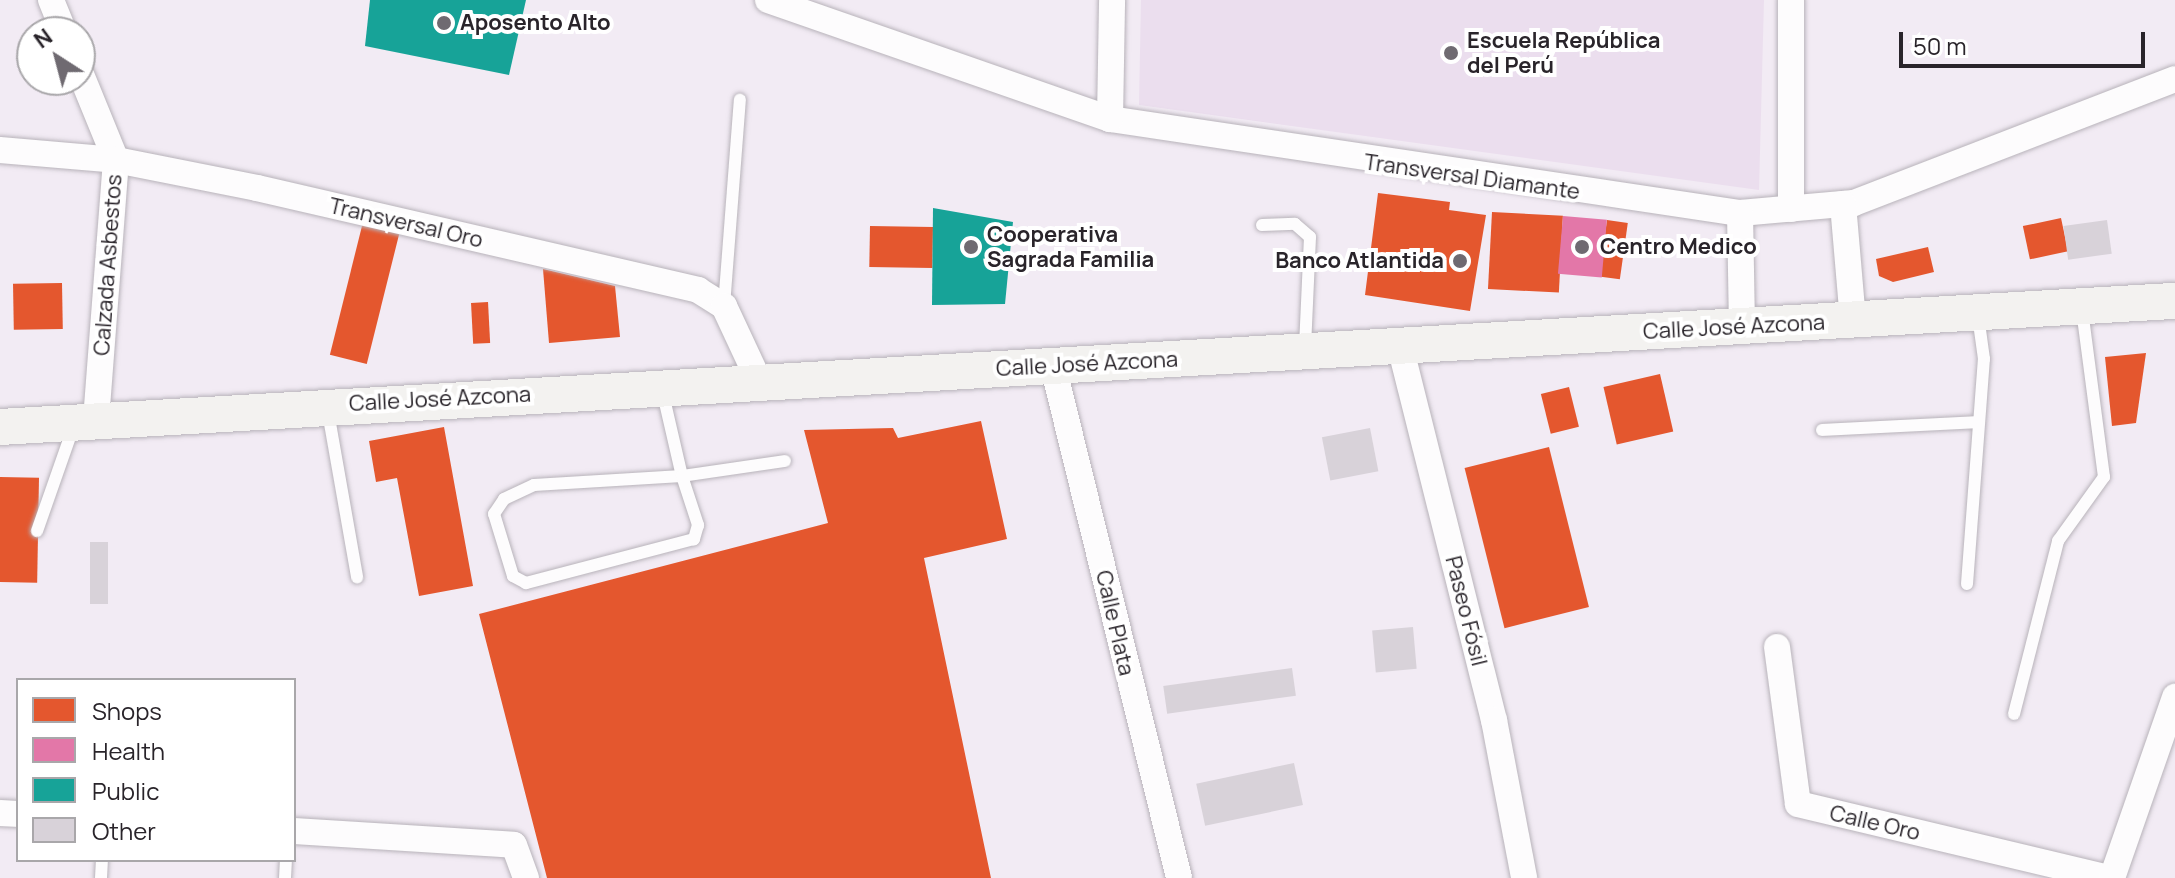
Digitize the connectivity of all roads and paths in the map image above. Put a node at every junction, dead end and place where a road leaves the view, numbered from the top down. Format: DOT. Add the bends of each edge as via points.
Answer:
graph roads {
  1 [pos="768,0"];
  2 [pos="1112,0"];
  3 [pos="1791,0"];
  4 [pos="2175,79"];
  5 [pos="90,96"];
  6 [pos="740,100"];
  7 [pos="1110,119"];
  8 [pos="0,150"];
  9 [pos="116,160"];
  10 [pos="1843,204"];
  11 [pos="1791,209"];
  12 [pos="1740,213"];
  13 [pos="1262,225"];
  14 [pos="2175,301"];
  15 [pos="724,306"];
  16 [pos="2081,306"];
  17 [pos="1978,313"];
  18 [pos="1853,320"];
  19 [pos="1742,326"];
  20 [pos="1400,346"];
  21 [pos="1305,352"];
  22 [pos="1053,366"];
  23 [pos="759,381"];
  24 [pos="662,386"];
  25 [pos="326,405"];
  26 [pos="86,418"];
  27 [pos="1979,422"];
  28 [pos="0,427"];
  29 [pos="1822,430"];
  30 [pos="785,461"];
  31 [pos="682,476"];
  32 [pos="37,531"];
  33 [pos="357,577"];
  34 [pos="1967,584"];
  35 [pos="1777,647"];
  36 [pos="2175,697"];
  37 [pos="2014,714"];
  38 [pos="296,831"];
  39 [pos="526,878"];
  40 [pos="1179,878"];
  41 [pos="1524,878"];
  42 [pos="2110,878"];
  1 -- 7 [label="street, Transversal Diamante"];
  2 -- 7 [label="street"];
  3 -- 11 [label="street"];
  4 -- 10 [label="street, Transversal Diamante"];
  5 -- 9 [label="street, Calzada Asbestos"];
  6 -- 15 [label="lane"];
  7 -- 12 [label="street, Transversal Diamante"];
  8 -- 9 [label="street, Transversal Oro"];
  9 -- 15 [label="street, Transversal Oro" via="698,290"];
  9 -- 26 [label="street, Calzada Asbestos"];
  10 -- 11 [label="street, Transversal Diamante"];
  10 -- 18 [label="street"];
  11 -- 12 [label="street, Transversal Diamante"];
  12 -- 19 [label="street"];
  13 -- 21 [label="lane" via="1295,224 1310,237"];
  14 -- 16 [label="main road, Calle José Azcona"];
  15 -- 23 [label="street"];
  16 -- 17 [label="main road, Calle José Azcona"];
  16 -- 37 [label="lane" via="2104,477 2058,541"];
  17 -- 18 [label="main road, Calle José Azcona"];
  17 -- 27 [label="lane" via="1984,359"];
  18 -- 19 [label="main road, Calle José Azcona"];
  19 -- 20 [label="main road, Calle José Azcona"];
  20 -- 21 [label="main road, Calle José Azcona"];
  20 -- 41 [label="street, Paseo Fósil" via="1494,720"];
  21 -- 22 [label="main road, Calle José Azcona"];
  22 -- 23 [label="main road, Calle José Azcona"];
  22 -- 40 [label="street, Calle Plata"];
  23 -- 24 [label="main road, Calle José Azcona"];
  24 -- 25 [label="main road, Calle José Azcona"];
  24 -- 31 [label="lane"];
  25 -- 26 [label="main road, Calle José Azcona"];
  25 -- 33 [label="lane"];
  26 -- 28 [label="main road, Calle José Azcona"];
  26 -- 32 [label="lane"];
  27 -- 29 [label="lane"];
  27 -- 34 [label="lane"];
  30 -- 31 [label="lane"];
  31 -- 31 [label="lane" via="698,525 694,539 676,550 526,583 503,560 494,514 514,494 534,485"];
  35 -- 42 [label="street, Calle Oro" via="1798,804"];
  36 -- 42 [label="street"];
  38 -- 39 [label="street" via="514,845"];
}
